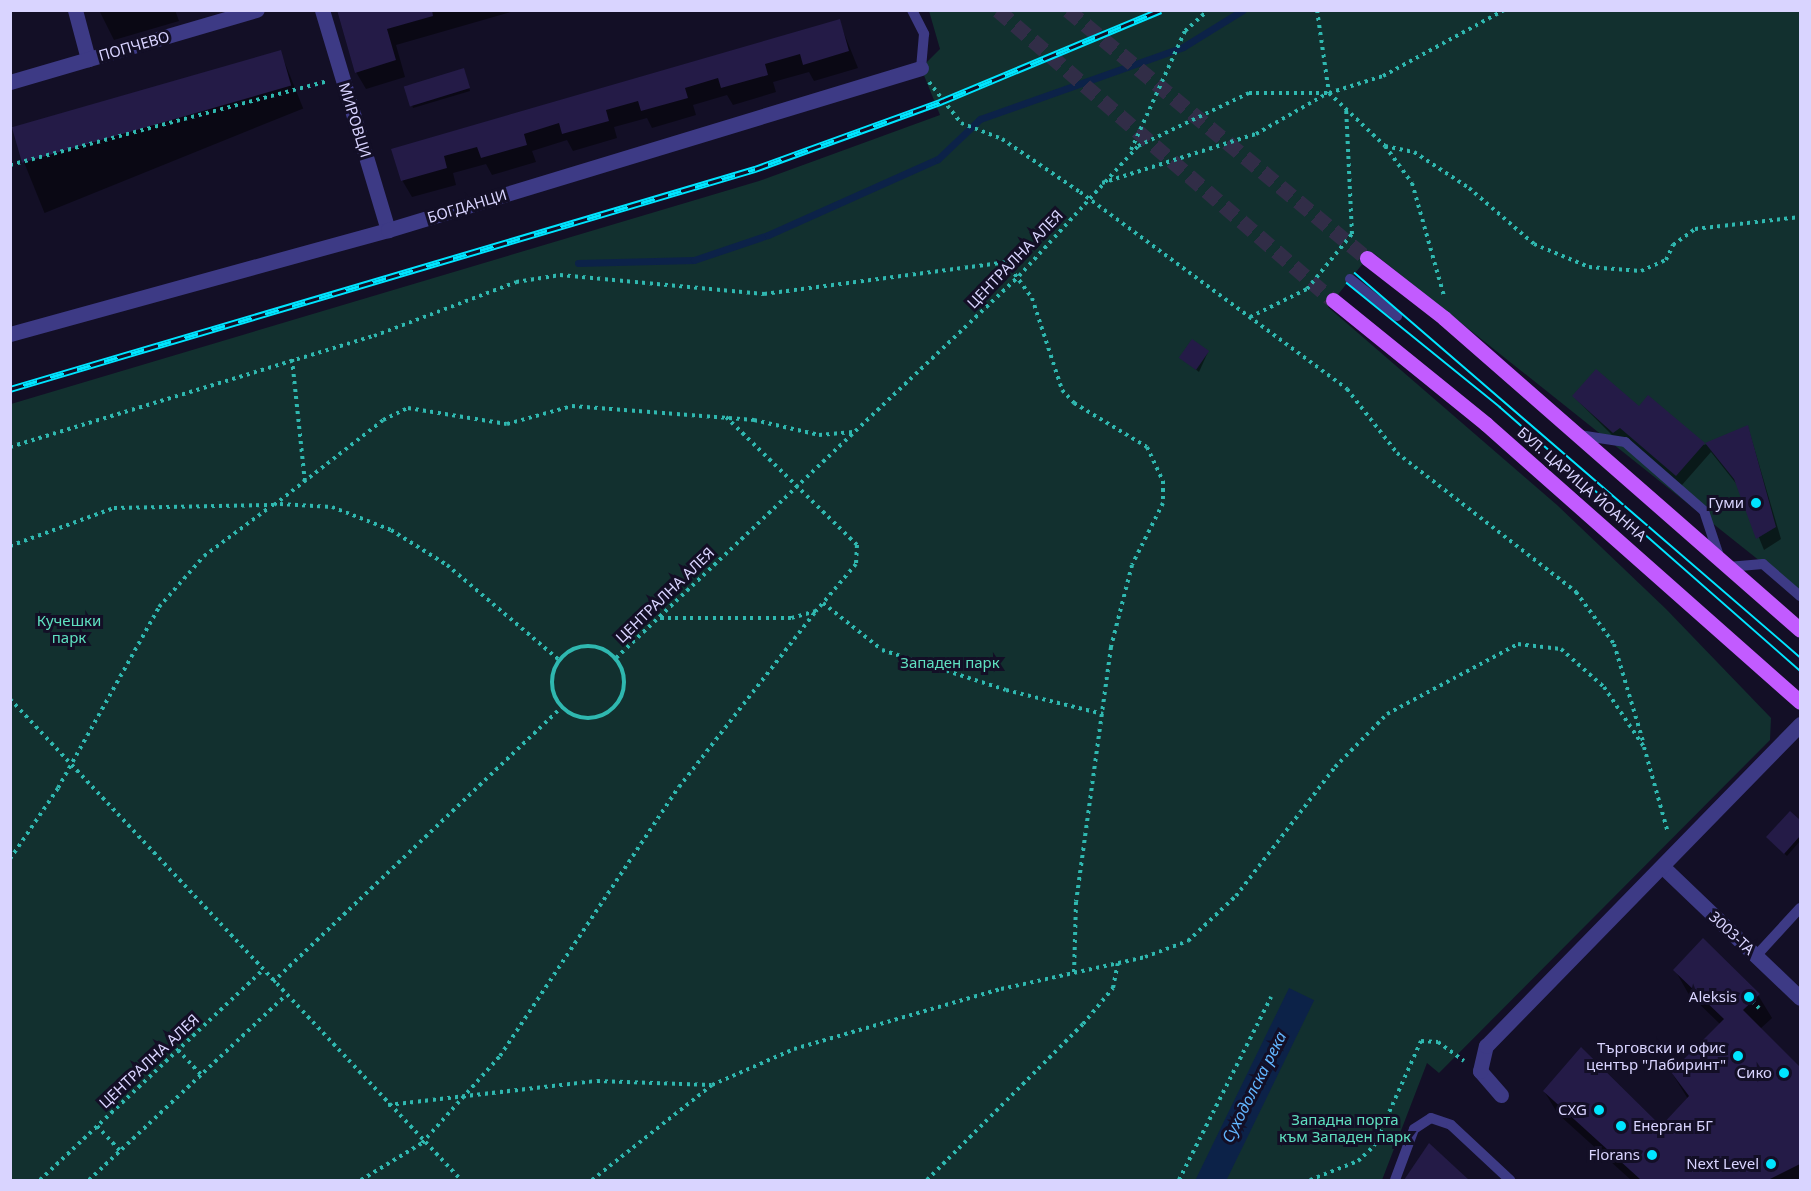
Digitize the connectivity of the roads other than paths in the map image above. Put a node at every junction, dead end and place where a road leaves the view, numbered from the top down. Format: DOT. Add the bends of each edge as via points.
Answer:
graph roads {
  1 [pos="75,10"];
  2 [pos="257,10"];
  3 [pos="322,10"];
  4 [pos="912,10"];
  5 [pos="88,59"];
  6 [pos="921,68"];
  7 [pos="10,82"];
  8 [pos="388,230"];
  9 [pos="1367,258"];
  10 [pos="1350,279"];
  11 [pos="1333,300"];
  12 [pos="1397,316"];
  13 [pos="10,334"];
  14 [pos="1579,435"];
  15 [pos="1724,563"];
  16 [pos="1800,596"];
  17 [pos="1800,630"];
  18 [pos="1800,702"];
  19 [pos="1800,724"];
  20 [pos="1664,868"];
  21 [pos="1800,908"];
  22 [pos="1756,956"];
  23 [pos="1800,998"];
  24 [pos="1501,1095"];
  25 [pos="1395,1180"];
  26 [pos="1509,1180"];
  1 -- 5 [label="street"];
  2 -- 5 [label="street, ПОПЧЕВО"];
  3 -- 8 [label="street, МИРОВЦИ"];
  4 -- 6 [label="lane" via="924,34"];
  5 -- 7 [label="street, ПОПЧЕВО"];
  6 -- 8 [label="street, БОГДАНЦИ"];
  8 -- 13 [label="street, БОГДАНЦИ"];
  9 -- 14 [label="main road" via="1444,318"];
  10 -- 12 [label="lane"];
  11 -- 18 [label="main road, БУЛ. ЦАРИЦА ЙОАННА" via="1503,439"];
  14 -- 15 [label="main road"];
  14 -- 15 [label="lane" via="1625,442 1704,511"];
  15 -- 16 [label="lane" via="1763,564"];
  15 -- 17 [label="main road"];
  19 -- 20 [label="street"];
  20 -- 22 [label="street, 3003-ТА"];
  20 -- 24 [label="street" via="1486,1046 1479,1063 1484,1078"];
  21 -- 22 [label="lane"];
  22 -- 23 [label="street, 3003-ТА"];
  25 -- 26 [label="lane" via="1414,1129 1431,1118 1451,1125"];
}
